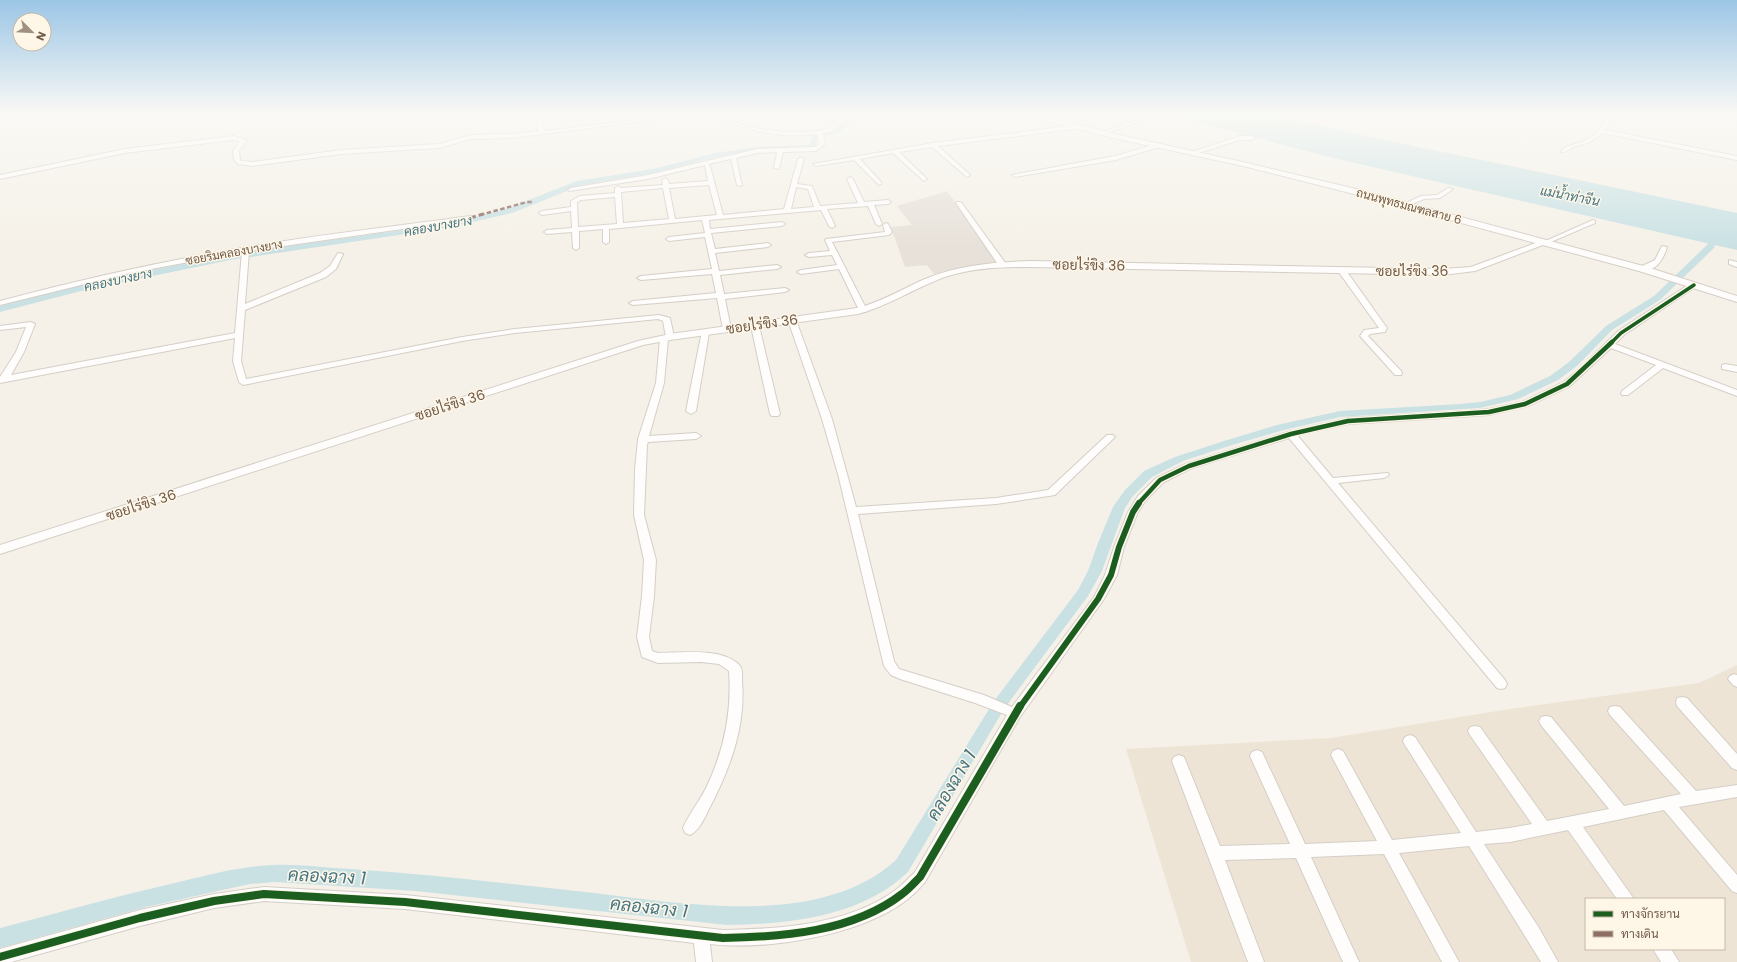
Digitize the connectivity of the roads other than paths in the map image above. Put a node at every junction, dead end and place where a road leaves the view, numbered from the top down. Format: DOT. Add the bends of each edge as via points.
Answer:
graph roads {
  1 [pos="90,159"];
  2 [pos="237,159"];
  3 [pos="290,159"];
  4 [pos="721,159"];
  5 [pos="734,159"];
  6 [pos="779,159"];
  7 [pos="801,159"];
  8 [pos="850,159"];
  9 [pos="857,159"];
  10 [pos="902,159"];
  11 [pos="949,159"];
  12 [pos="1111,159"];
  13 [pos="1218,159"];
  14 [pos="816,164"];
  15 [pos="707,166"];
  16 [pos="777,168"];
  17 [pos="967,174"];
  18 [pos="1015,175"];
  19 [pos="665,176"];
  20 [pos="0,177"];
  21 [pos="850,179"];
  22 [pos="924,179"];
  23 [pos="711,183"];
  24 [pos="879,183"];
  25 [pos="740,185"];
  26 [pos="794,185"];
  27 [pos="666,186"];
  28 [pos="1450,189"];
  29 [pos="571,190"];
  30 [pos="618,190"];
  31 [pos="888,202"];
  32 [pos="959,203"];
  33 [pos="862,204"];
  34 [pos="870,204"];
  35 [pos="1405,205"];
  36 [pos="821,208"];
  37 [pos="574,209"];
  38 [pos="787,210"];
  39 [pos="778,211"];
  40 [pos="542,213"];
  41 [pos="720,216"];
  42 [pos="470,218"];
  43 [pos="705,218"];
  44 [pos="672,220"];
  45 [pos="1593,222"];
  46 [pos="782,224"];
  47 [pos="620,225"];
  48 [pos="606,226"];
  49 [pos="832,226"];
  50 [pos="575,229"];
  51 [pos="547,232"];
  52 [pos="784,232"];
  53 [pos="709,233"];
  54 [pos="668,239"];
  55 [pos="606,242"];
  56 [pos="1544,243"];
  57 [pos="768,245"];
  58 [pos="1664,247"];
  59 [pos="576,248"];
  60 [pos="712,251"];
  61 [pos="834,252"];
  62 [pos="246,253"];
  63 [pos="340,254"];
  64 [pos="809,255"];
  65 [pos="1002,264"];
  66 [pos="778,267"];
  67 [pos="841,267"];
  68 [pos="1643,269"];
  69 [pos="1342,271"];
  70 [pos="716,272"];
  71 [pos="801,272"];
  72 [pos="641,278"];
  73 [pos="1693,284"];
  74 [pos="785,290"];
  75 [pos="721,296"];
  76 [pos="1737,299"];
  77 [pos="0,303"];
  78 [pos="632,303"];
  79 [pos="242,308"];
  80 [pos="863,310"];
  81 [pos="792,320"];
  82 [pos="755,326"];
  83 [pos="0,328"];
  84 [pos="727,329"];
  85 [pos="705,332"];
  86 [pos="240,335"];
  87 [pos="667,338"];
  88 [pos="1610,345"];
  89 [pos="1662,365"];
  90 [pos="1725,367"];
  91 [pos="1737,369"];
  92 [pos="1398,373"];
  93 [pos="2,380"];
  94 [pos="1625,393"];
  95 [pos="1737,393"];
  96 [pos="691,411"];
  97 [pos="775,414"];
  98 [pos="1291,434"];
  99 [pos="696,436"];
  100 [pos="1110,437"];
  101 [pos="644,439"];
  102 [pos="1384,475"];
  103 [pos="1331,482"];
  104 [pos="851,511"];
  105 [pos="0,550"];
  106 [pos="1501,684"];
  107 [pos="1682,702"];
  108 [pos="1011,711"];
  109 [pos="1615,711"];
  110 [pos="1546,721"];
  111 [pos="1475,731"];
  112 [pos="1410,741"];
  113 [pos="1338,755"];
  114 [pos="1257,756"];
  115 [pos="1179,762"];
  116 [pos="1737,764"];
  117 [pos="1737,791"];
  118 [pos="1693,798"];
  119 [pos="1668,804"];
  120 [pos="1620,812"];
  121 [pos="1572,824"];
  122 [pos="690,828"];
  123 [pos="1544,829"];
  124 [pos="1471,838"];
  125 [pos="1388,847"];
  126 [pos="1301,851"];
  127 [pos="1215,853"];
  128 [pos="1737,886"];
  129 [pos="1625,898"];
  130 [pos="701,936"];
  131 [pos="1662,950"];
  132 [pos="0,958"];
  133 [pos="704,962"];
  134 [pos="1256,962"];
  135 [pos="1351,962"];
  136 [pos="1451,962"];
  137 [pos="1550,962"];
  138 [pos="1670,962"];
  1 -- 20 [label="street"];
  2 -- 3 [label="street" via="240,163 253,164"];
  4 -- 29 [label="street" via="648,177"];
  5 -- 25 [label="street"];
  6 -- 16 [label="street"];
  7 -- 26 [label="street"];
  8 -- 14 [label="street"];
  9 -- 24 [label="street"];
  10 -- 22 [label="street"];
  11 -- 17 [label="street"];
  12 -- 18 [label="street"];
  13 -- 35 [label="main road, ถนนพุทธมณฑลสาย 6"];
  15 -- 23 [label="street"];
  19 -- 27 [label="street"];
  21 -- 33 [label="street"];
  23 -- 27 [label="street"];
  23 -- 41 [label="street"];
  26 -- 36 [label="street" via="810,187"];
  26 -- 38 [label="street"];
  27 -- 30 [label="street"];
  27 -- 44 [label="street"];
  28 -- 35 [label="street" via="1438,197 1423,197"];
  30 -- 37 [label="street" via="576,199"];
  30 -- 47 [label="street"];
  31 -- 34 [label="street"];
  32 -- 65 [label="street"];
  33 -- 34 [label="street"];
  33 -- 36 [label="street"];
  34 -- 61 [label="street" via="889,232 828,240"];
  35 -- 56 [label="main road, ถนนพุทธมณฑลสาย 6"];
  36 -- 38 [label="street"];
  36 -- 49 [label="street"];
  37 -- 40 [label="street"];
  37 -- 50 [label="street"];
  38 -- 39 [label="street"];
  39 -- 41 [label="street"];
  39 -- 46 [label="street"];
  41 -- 43 [label="street"];
  42 -- 62 [label="street, ซอยริมคลองบางยาง" via="350,234"];
  43 -- 44 [label="street"];
  43 -- 53 [label="street"];
  44 -- 47 [label="street"];
  45 -- 56 [label="street"];
  46 -- 52 [label="street"];
  46 -- 53 [label="street"];
  47 -- 48 [label="street"];
  48 -- 50 [label="street"];
  48 -- 55 [label="street"];
  50 -- 51 [label="street"];
  50 -- 59 [label="street"];
  53 -- 54 [label="street"];
  53 -- 60 [label="street"];
  56 -- 68 [label="main road, ถนนพุทธมณฑลสาย 6"];
  56 -- 69 [label="street, ซอยไร่ขิง 36" via="1462,271"];
  57 -- 60 [label="street"];
  58 -- 68 [label="street" via="1660,261 1655,266"];
  60 -- 70 [label="street"];
  61 -- 64 [label="street"];
  61 -- 67 [label="street"];
  62 -- 77 [label="street, ซอยริมคลองบางยาง" via="134,271"];
  62 -- 79 [label="street"];
  63 -- 79 [label="street" via="333,268 323,275"];
  65 -- 69 [label="street, ซอยไร่ขิง 36"];
  65 -- 80 [label="street, ซอยไร่ขิง 36" via="942,275 877,307"];
  66 -- 70 [label="street"];
  67 -- 71 [label="street"];
  67 -- 80 [label="street"];
  68 -- 73 [label="main road, ถนนพุทธมณฑลสาย 6"];
  69 -- 92 [label="street" via="1383,328 1368,332 1364,336"];
  70 -- 72 [label="street"];
  70 -- 75 [label="street"];
  73 -- 76 [label="main road, ถนนพุทธมณฑลสาย 6"];
  73 -- 88 [label="street" via="1621,333"];
  74 -- 75 [label="street"];
  75 -- 78 [label="street"];
  75 -- 84 [label="street"];
  79 -- 86 [label="street"];
  80 -- 81 [label="street, ซอยไร่ขิง 36"];
  81 -- 82 [label="street, ซอยไร่ขิง 36"];
  81 -- 104 [label="street" via="827,419"];
  82 -- 84 [label="street, ซอยไร่ขิง 36"];
  82 -- 97 [label="street"];
  83 -- 93 [label="street" via="31,324 20,352"];
  84 -- 85 [label="street, ซอยไร่ขิง 36"];
  85 -- 87 [label="street, ซอยไร่ขิง 36"];
  85 -- 96 [label="street"];
  86 -- 87 [label="street" via="237,361 243,382 515,331 659,317 667,320"];
  86 -- 93 [label="street"];
  87 -- 101 [label="street" via="660,383"];
  87 -- 105 [label="street, ซอยไร่ขิง 36" via="641,343"];
  88 -- 89 [label="street"];
  88 -- 98 [label="street" via="1567,384 1525,404 1489,412 1348,421"];
  89 -- 94 [label="street"];
  89 -- 95 [label="street"];
  90 -- 91 [label="street"];
  98 -- 103 [label="street"];
  98 -- 108 [label="street" via="1189,466 1151,488 1133,512 1111,575 1098,599"];
  99 -- 101 [label="street"];
  100 -- 104 [label="street" via="1051,493 996,501"];
  101 -- 122 [label="street" via="639,515 650,560 642,637 646,654 658,658 701,657 722,660 735,669 737,682 734,731 727,757 701,812"];
  102 -- 103 [label="street"];
  103 -- 106 [label="street"];
  104 -- 108 [label="street" via="888,662 895,672 980,698"];
  107 -- 116 [label="street"];
  108 -- 130 [label="street" via="920,877 900,897 884,906 834,925 811,930 760,938"];
  109 -- 118 [label="street"];
  110 -- 120 [label="street"];
  111 -- 123 [label="street"];
  112 -- 124 [label="street"];
  113 -- 125 [label="street"];
  114 -- 126 [label="street"];
  115 -- 127 [label="street"];
  117 -- 118 [label="street"];
  118 -- 119 [label="street"];
  119 -- 120 [label="street"];
  119 -- 128 [label="street"];
  120 -- 121 [label="street"];
  121 -- 123 [label="street"];
  121 -- 129 [label="street"];
  123 -- 124 [label="street"];
  124 -- 125 [label="street"];
  124 -- 137 [label="street" via="1512,898"];
  125 -- 126 [label="street"];
  125 -- 136 [label="street"];
  126 -- 127 [label="street"];
  126 -- 135 [label="street"];
  127 -- 134 [label="street"];
  130 -- 132 [label="street" via="405,902 264,894 214,900"];
  130 -- 133 [label="street"];
  131 -- 138 [label="street"];
}
